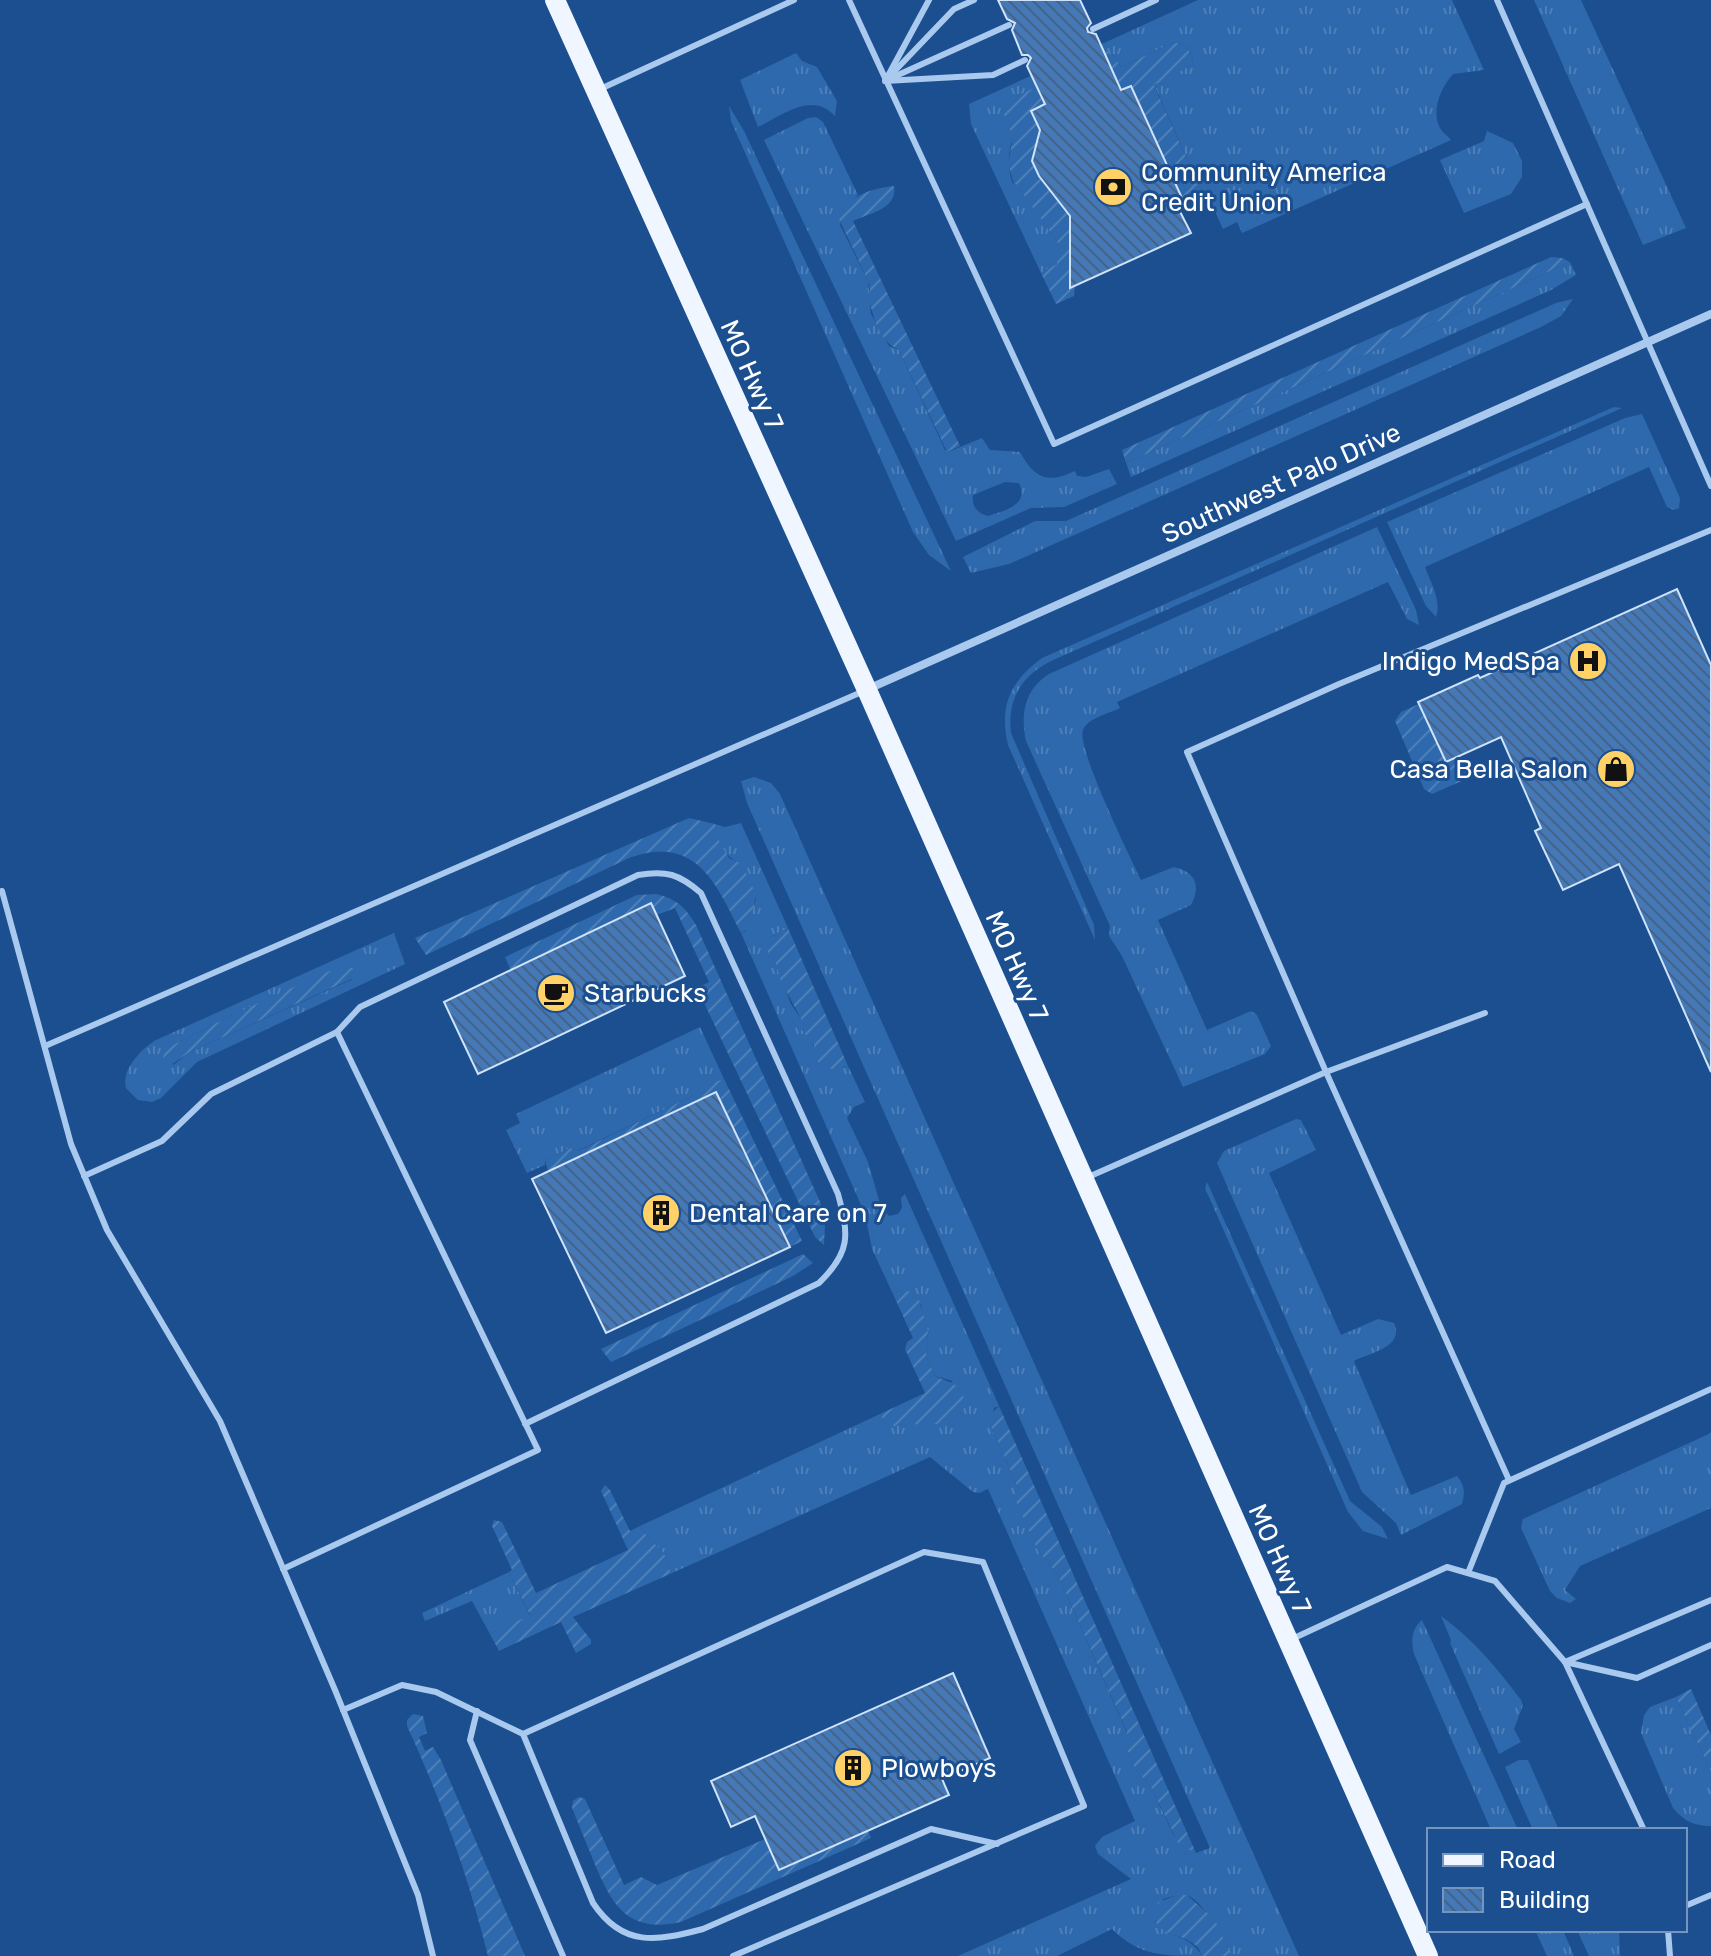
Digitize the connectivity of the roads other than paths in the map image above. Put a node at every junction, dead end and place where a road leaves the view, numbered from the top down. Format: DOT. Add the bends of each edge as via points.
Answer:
graph roads {
  1 [pos="555,0"];
  2 [pos="794,0"];
  3 [pos="849,0"];
  4 [pos="929,0"];
  5 [pos="974,0"];
  6 [pos="1156,0"];
  7 [pos="1497,0"];
  8 [pos="1009,25"];
  9 [pos="1093,29"];
  10 [pos="1025,60"];
  11 [pos="885,81"];
  12 [pos="595,91"];
  13 [pos="1587,204"];
  14 [pos="1711,314"];
  15 [pos="1648,341"];
  16 [pos="1711,486"];
  17 [pos="1711,530"];
  18 [pos="867,690"];
  19 [pos="2,891"];
  20 [pos="1485,1013"];
  21 [pos="337,1032"];
  22 [pos="45,1046"];
  23 [pos="1326,1072"];
  24 [pos="84,1176"];
  25 [pos="1083,1179"];
  26 [pos="1711,1389"];
  27 [pos="525,1424"];
  28 [pos="1509,1480"];
  29 [pos="283,1569"];
  30 [pos="1468,1573"];
  31 [pos="1711,1600"];
  32 [pos="1288,1640"];
  33 [pos="1711,1645"];
  34 [pos="1565,1662"];
  35 [pos="343,1710"];
  36 [pos="477,1711"];
  37 [pos="523,1734"];
  38 [pos="1643,1828"];
  39 [pos="998,1844"];
  40 [pos="1711,1895"];
  41 [pos="1687,1905"];
  42 [pos="1668,1932"];
  43 [pos="433,1956"];
  44 [pos="563,1956"];
  45 [pos="733,1956"];
  46 [pos="1428,1956"];
  47 [pos="1670,1956"];
  1 -- 12 [label="main road, MO Hwy 7"];
  2 -- 12 [label="lane"];
  3 -- 11 [label="lane"];
  4 -- 11 [label="lane"];
  5 -- 11 [label="lane" via="954,9"];
  6 -- 9 [label="lane"];
  7 -- 13 [label="lane"];
  8 -- 11 [label="lane"];
  10 -- 11 [label="lane" via="993,75"];
  11 -- 13 [label="lane" via="1054,444"];
  12 -- 18 [label="main road, MO Hwy 7"];
  13 -- 15 [label="lane"];
  14 -- 15 [label="street, Southwest Palo Drive"];
  15 -- 16 [label="lane"];
  15 -- 18 [label="street, Southwest Palo Drive"];
  17 -- 23 [label="lane" via="1187,752"];
  18 -- 22 [label="lane"];
  18 -- 25 [label="main road, MO Hwy 7"];
  19 -- 22 [label="lane"];
  20 -- 23 [label="lane"];
  21 -- 24 [label="lane" via="211,1094 162,1141"];
  21 -- 27 [label="lane"];
  21 -- 27 [label="lane" via="360,1007 638,875 657,871 684,878 701,893 838,1194 846,1246 836,1267 819,1283"];
  22 -- 24 [label="lane"];
  23 -- 25 [label="lane"];
  23 -- 28 [label="lane"];
  24 -- 29 [label="lane" via="107,1230 220,1421"];
  25 -- 32 [label="main road, MO Hwy 7"];
  26 -- 28 [label="lane"];
  27 -- 29 [label="lane" via="538,1450"];
  28 -- 30 [label="lane"];
  29 -- 35 [label="lane"];
  30 -- 32 [label="lane" via="1447,1567"];
  30 -- 34 [label="lane" via="1495,1581"];
  31 -- 34 [label="lane"];
  32 -- 46 [label="main road, MO Hwy 7"];
  33 -- 34 [label="lane" via="1637,1678"];
  34 -- 38 [label="lane"];
  35 -- 36 [label="lane" via="402,1685 436,1692"];
  35 -- 43 [label="lane" via="418,1895"];
  36 -- 37 [label="lane"];
  36 -- 44 [label="lane" via="470,1740"];
  37 -- 39 [label="lane" via="593,1903 605,1922 642,1939 703,1929 931,1829"];
  37 -- 39 [label="lane" via="924,1552 983,1562 1084,1806"];
  39 -- 45 [label="lane"];
  40 -- 41 [label="lane"];
  42 -- 47 [label="lane"];
}
